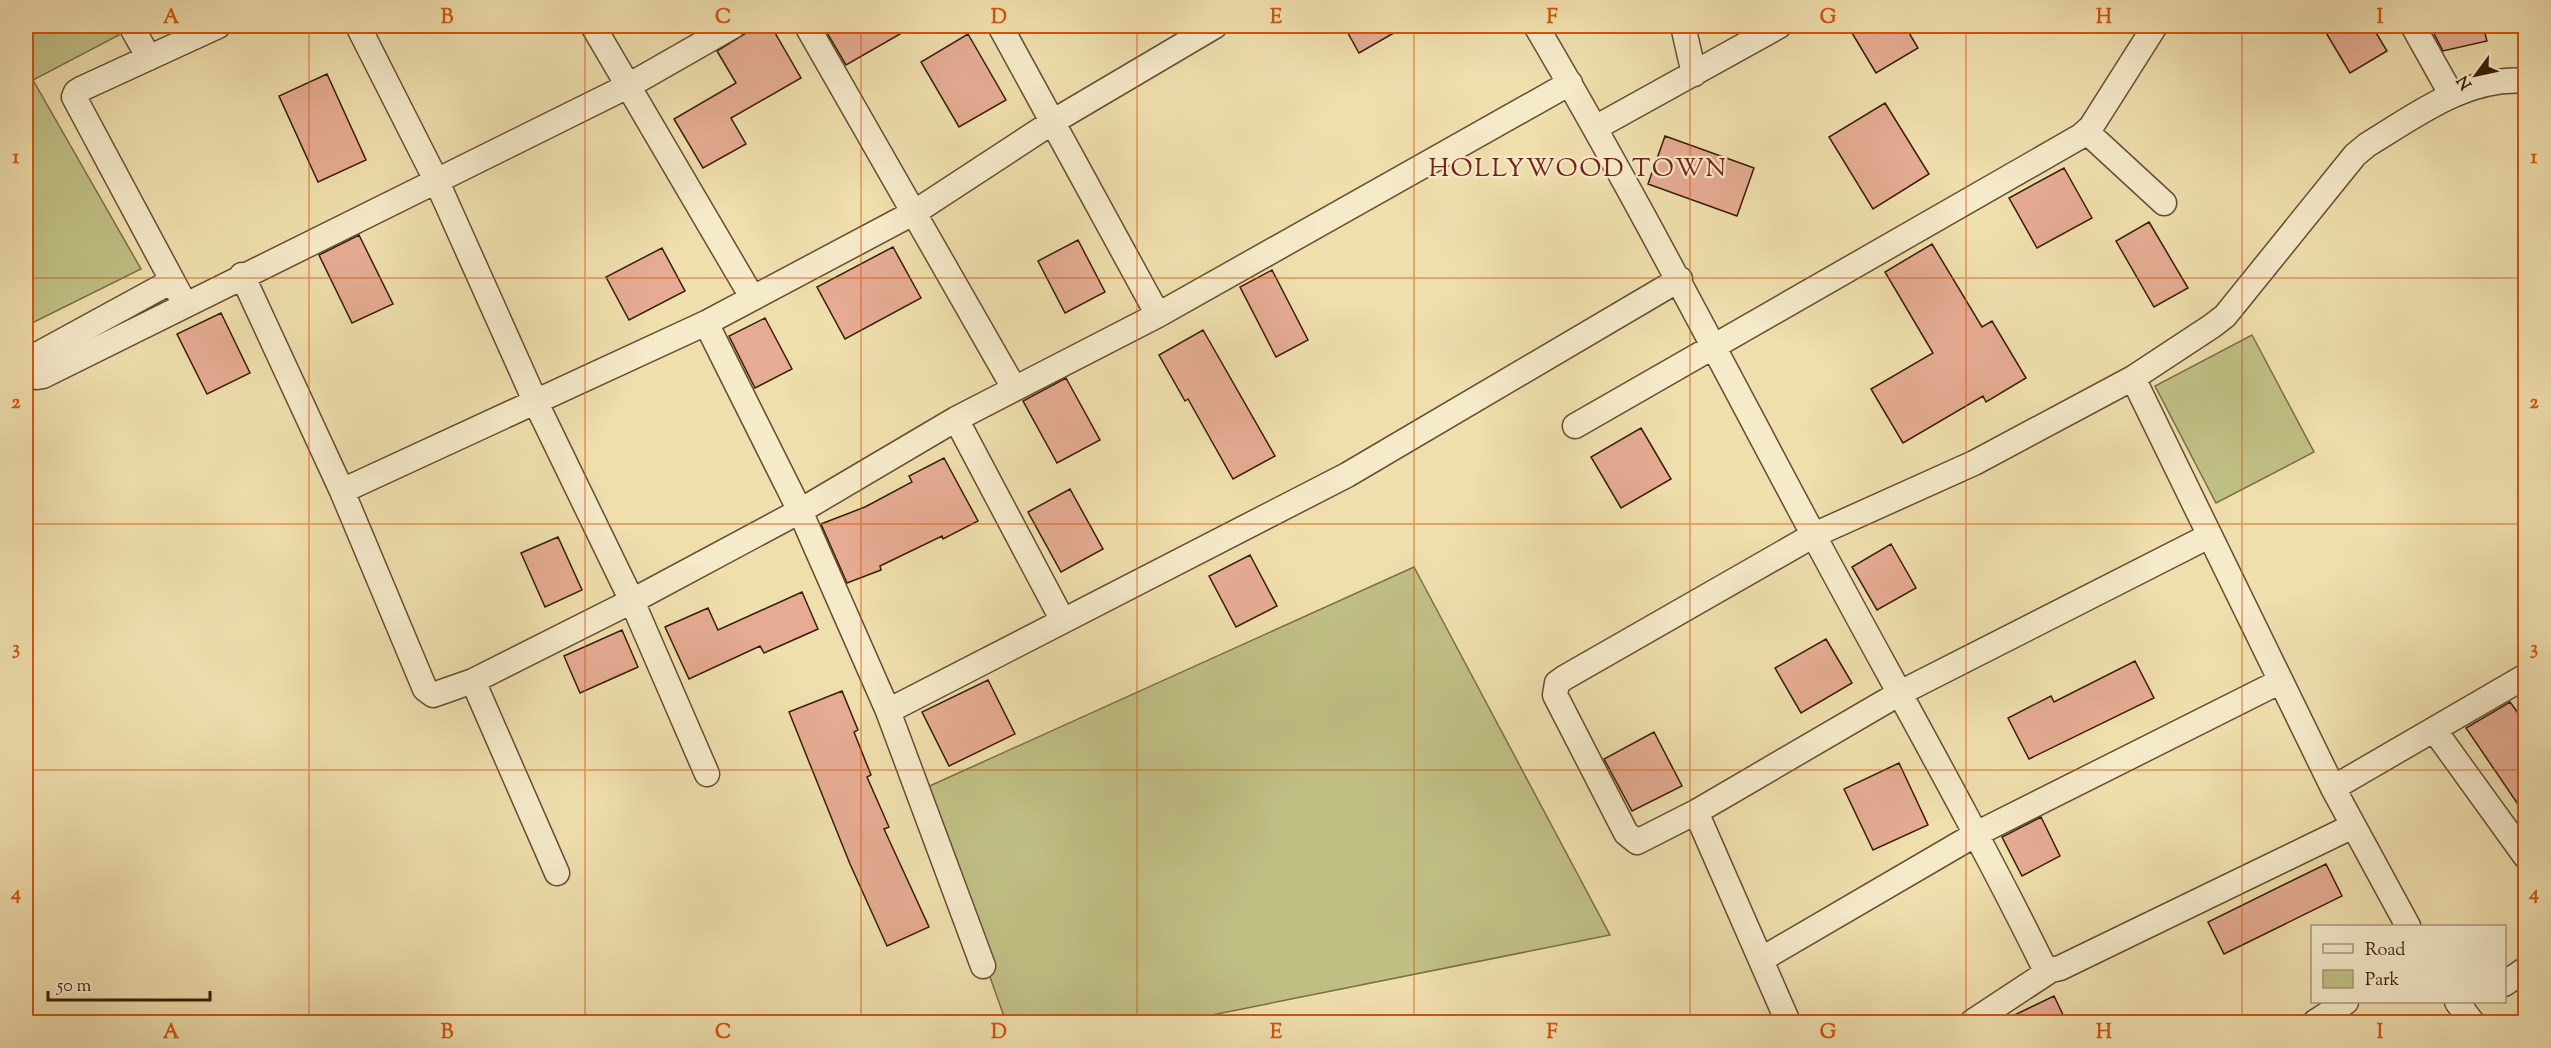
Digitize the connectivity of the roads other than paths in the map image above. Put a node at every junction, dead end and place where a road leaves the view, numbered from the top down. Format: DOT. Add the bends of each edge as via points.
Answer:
graph roads {
  1 [pos="131,26"];
  2 [pos="218,26"];
  3 [pos="358,26"];
  4 [pos="594,26"];
  5 [pos="733,26"];
  6 [pos="807,26"];
  7 [pos="1000,26"];
  8 [pos="1215,26"];
  9 [pos="1536,26"];
  10 [pos="1683,26"];
  11 [pos="1779,26"];
  12 [pos="2155,26"];
  13 [pos="2413,26"];
  14 [pos="148,58"];
  15 [pos="1694,74"];
  16 [pos="2526,81"];
  17 [pos="1570,83"];
  18 [pos="628,86"];
  19 [pos="2451,94"];
  20 [pos="1054,121"];
  21 [pos="1595,128"];
  22 [pos="2087,132"];
  23 [pos="437,182"];
  24 [pos="2164,202"];
  25 [pos="915,212"];
  26 [pos="242,275"];
  27 [pos="1680,279"];
  28 [pos="172,281"];
  29 [pos="752,297"];
  30 [pos="184,304"];
  31 [pos="1158,315"];
  32 [pos="706,323"];
  33 [pos="1713,346"];
  34 [pos="2133,378"];
  35 [pos="1014,388"];
  36 [pos="536,403"];
  37 [pos="956,419"];
  38 [pos="1575,426"];
  39 [pos="342,491"];
  40 [pos="800,511"];
  41 [pos="1814,535"];
  42 [pos="2209,536"];
  43 [pos="632,602"];
  44 [pos="1063,621"];
  45 [pos="2526,676"];
  46 [pos="473,681"];
  47 [pos="2281,681"];
  48 [pos="1900,693"];
  49 [pos="888,711"];
  50 [pos="2435,731"];
  51 [pos="707,774"];
  52 [pos="2333,788"];
  53 [pos="1696,812"];
  54 [pos="2353,826"];
  55 [pos="1978,833"];
  56 [pos="2526,857"];
  57 [pos="557,873"];
  58 [pos="2407,925"];
  59 [pos="1762,959"];
  60 [pos="983,966"];
  61 [pos="2526,969"];
  62 [pos="2051,970"];
  63 [pos="2506,983"];
  64 [pos="2345,1003"];
  65 [pos="1788,1023"];
  66 [pos="1972,1023"];
  67 [pos="2315,1023"];
  1 -- 14 [label="street"];
  2 -- 14 [label="street"];
  3 -- 23 [label="street"];
  4 -- 18 [label="street"];
  5 -- 18 [label="street"];
  6 -- 25 [label="street"];
  7 -- 20 [label="street"];
  8 -- 20 [label="street"];
  9 -- 17 [label="street"];
  10 -- 15 [label="street"];
  11 -- 15 [label="street"];
  12 -- 22 [label="street"];
  13 -- 19 [label="street"];
  14 -- 28 [label="street" via="81,88 74,97"];
  15 -- 21 [label="street"];
  16 -- 19 [label="street" via="2492,83"];
  17 -- 21 [label="street"];
  17 -- 31 [label="street"];
  18 -- 23 [label="street"];
  18 -- 29 [label="street"];
  19 -- 34 [label="street" via="2355,155 2225,316"];
  20 -- 25 [label="street"];
  20 -- 31 [label="street"];
  21 -- 27 [label="street"];
  22 -- 24 [label="street"];
  22 -- 33 [label="street"];
  23 -- 26 [label="street"];
  23 -- 36 [label="street"];
  25 -- 29 [label="street"];
  25 -- 35 [label="street"];
  26 -- 30 [label="street"];
  26 -- 39 [label="street"];
  27 -- 33 [label="street"];
  27 -- 44 [label="street" via="1347,475"];
  28 -- 30 [label="street"];
  28 -- 30 [label="street" via="31,358 29,370 37,377 43,376"];
  29 -- 32 [label="street"];
  31 -- 35 [label="street"];
  32 -- 36 [label="street"];
  32 -- 40 [label="street"];
  33 -- 38 [label="street"];
  33 -- 41 [label="street"];
  34 -- 41 [label="street" via="1974,463"];
  34 -- 42 [label="street"];
  35 -- 37 [label="street"];
  36 -- 39 [label="street"];
  36 -- 43 [label="street"];
  37 -- 40 [label="street"];
  37 -- 44 [label="street"];
  39 -- 46 [label="street" via="427,692 432,695"];
  40 -- 43 [label="street"];
  40 -- 49 [label="street"];
  41 -- 48 [label="street"];
  41 -- 53 [label="street" via="1557,683 1557,702 1632,839 1644,841"];
  42 -- 47 [label="street"];
  42 -- 48 [label="street"];
  43 -- 46 [label="street"];
  43 -- 51 [label="street"];
  44 -- 49 [label="street"];
  45 -- 50 [label="street"];
  46 -- 57 [label="street"];
  47 -- 52 [label="street"];
  47 -- 55 [label="street"];
  48 -- 53 [label="street"];
  48 -- 55 [label="street"];
  49 -- 60 [label="street"];
  50 -- 52 [label="street"];
  50 -- 56 [label="street"];
  52 -- 54 [label="street"];
  53 -- 59 [label="street"];
  54 -- 58 [label="street"];
  54 -- 62 [label="street"];
  55 -- 59 [label="street"];
  55 -- 62 [label="street" via="2043,965"];
  59 -- 65 [label="street"];
  61 -- 63 [label="street"];
  62 -- 66 [label="street"];
  64 -- 67 [label="street"];
}
